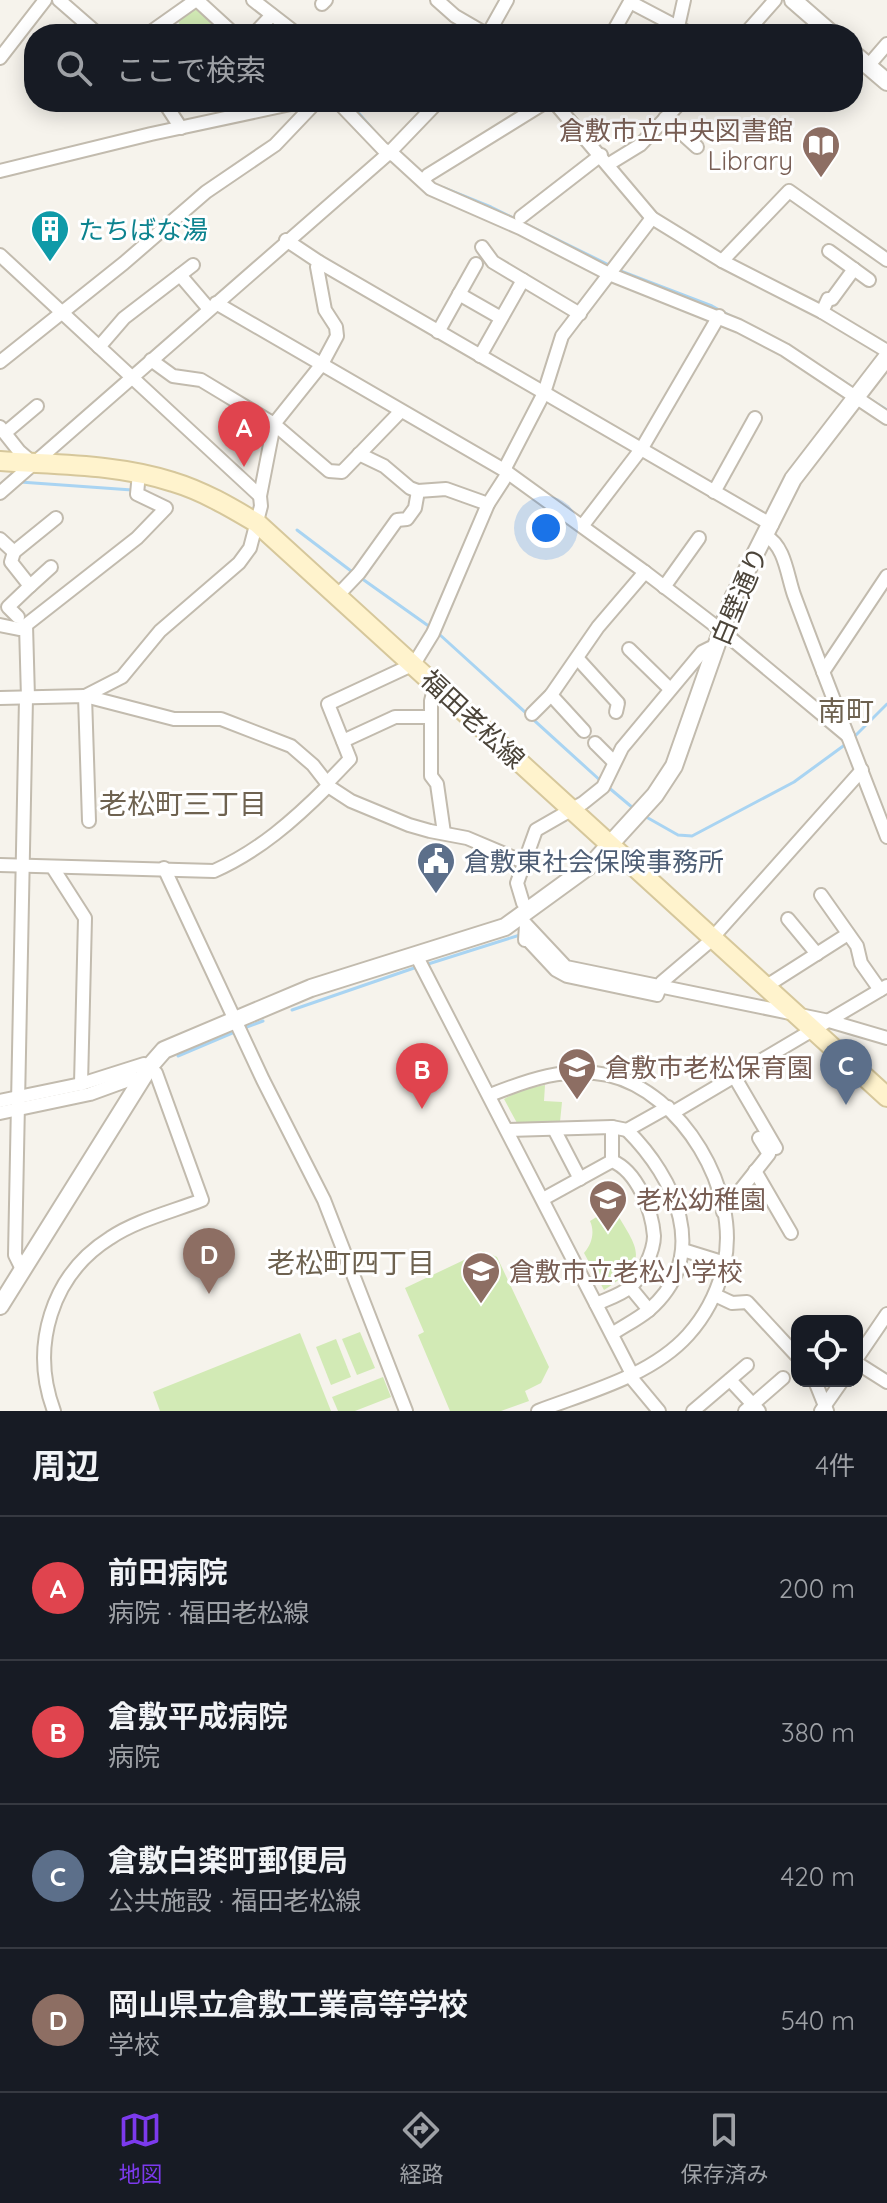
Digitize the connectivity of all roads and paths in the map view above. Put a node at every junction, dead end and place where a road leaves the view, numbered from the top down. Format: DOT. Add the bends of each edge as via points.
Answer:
graph roads {
  1 [pos="45,0"];
  2 [pos="59,0"];
  3 [pos="196,0"];
  4 [pos="253,0"];
  5 [pos="437,0"];
  6 [pos="507,0"];
  7 [pos="684,0"];
  8 [pos="775,0"];
  9 [pos="793,0"];
  10 [pos="630,1"];
  11 [pos="272,15"];
  12 [pos="26,24"];
  13 [pos="87,24"];
  14 [pos="162,24"];
  15 [pos="223,24"];
  16 [pos="263,24"];
  17 [pos="284,24"];
  18 [pos="469,24"];
  19 [pos="493,24"];
  20 [pos="617,24"];
  21 [pos="672,24"];
  22 [pos="679,24"];
  23 [pos="754,24"];
  24 [pos="821,24"];
  25 [pos="24,27"];
  26 [pos="887,44"];
  27 [pos="0,58"];
  28 [pos="863,62"];
  29 [pos="868,66"];
  30 [pos="887,82"];
  31 [pos="171,112"];
  32 [pos="247,112"];
  33 [pos="306,112"];
  34 [pos="348,112"];
  35 [pos="429,112"];
  36 [pos="530,112"];
  37 [pos="563,112"];
  38 [pos="670,112"];
  39 [pos="665,118"];
  40 [pos="179,125"];
  41 [pos="697,147"];
  42 [pos="389,153"];
  43 [pos="605,160"];
  44 [pos="0,171"];
  45 [pos="423,181"];
  46 [pos="521,217"];
  47 [pos="652,218"];
  48 [pos="286,240"];
  49 [pos="482,247"];
  50 [pos="829,251"];
  51 [pos="887,260"];
  52 [pos="722,261"];
  53 [pos="2,262"];
  54 [pos="319,262"];
  55 [pos="476,264"];
  56 [pos="193,265"];
  57 [pos="854,269"];
  58 [pos="612,270"];
  59 [pos="180,275"];
  60 [pos="523,280"];
  61 [pos="869,280"];
  62 [pos="459,294"];
  63 [pos="213,306"];
  64 [pos="822,312"];
  65 [pos="62,313"];
  66 [pos="580,314"];
  67 [pos="719,316"];
  68 [pos="501,318"];
  69 [pos="438,332"];
  70 [pos="99,347"];
  71 [pos="887,354"];
  72 [pos="480,356"];
  73 [pos="151,360"];
  74 [pos="0,362"];
  75 [pos="322,364"];
  76 [pos="132,378"];
  77 [pos="544,393"];
  78 [pos="857,398"];
  79 [pos="37,406"];
  80 [pos="401,411"];
  81 [pos="755,418"];
  82 [pos="887,418"];
  83 [pos="274,424"];
  84 [pos="3,430"];
  85 [pos="642,448"];
  86 [pos="359,454"];
  87 [pos="0,461"];
  88 [pos="34,464"];
  89 [pos="506,472"];
  90 [pos="139,473"];
  91 [pos="9,485"];
  92 [pos="418,491"];
  93 [pos="714,492"];
  94 [pos="260,496"];
  95 [pos="488,504"];
  96 [pos="56,518"];
  97 [pos="257,523"];
  98 [pos="583,525"];
  99 [pos="769,530"];
  100 [pos="699,538"];
  101 [pos="0,539"];
  102 [pos="12,557"];
  103 [pos="51,567"];
  104 [pos="0,572"];
  105 [pos="645,572"];
  106 [pos="885,584"];
  107 [pos="30,586"];
  108 [pos="664,587"];
  109 [pos="338,595"];
  110 [pos="22,621"];
  111 [pos="0,625"];
  112 [pos="722,631"];
  113 [pos="629,649"];
  114 [pos="716,649"];
  115 [pos="578,659"];
  116 [pos="414,664"];
  117 [pos="823,672"];
  118 [pos="435,685"];
  119 [pos="670,689"];
  120 [pos="551,695"];
  121 [pos="85,696"];
  122 [pos="0,698"];
  123 [pos="27,698"];
  124 [pos="616,712"];
  125 [pos="532,714"];
  126 [pos="431,717"];
  127 [pos="584,731"];
  128 [pos="849,740"];
  129 [pos="343,741"];
  130 [pos="595,743"];
  131 [pos="614,762"];
  132 [pos="862,770"];
  133 [pos="328,784"];
  134 [pos="572,809"];
  135 [pos="89,821"];
  136 [pos="444,833"];
  137 [pos="887,837"];
  138 [pos="611,844"];
  139 [pos="526,863"];
  140 [pos="0,865"];
  141 [pos="22,866"];
  142 [pos="53,868"];
  143 [pos="164,868"];
  144 [pos="821,895"];
  145 [pos="788,919"];
  146 [pos="525,925"];
  147 [pos="848,934"];
  148 [pos="714,936"];
  149 [pos="817,954"];
  150 [pos="419,962"];
  151 [pos="768,985"];
  152 [pos="883,988"];
  153 [pos="658,989"];
  154 [pos="800,1016"];
  155 [pos="239,1025"];
  156 [pos="822,1025"];
  157 [pos="887,1038"];
  158 [pos="150,1066"];
  159 [pos="734,1076"];
  160 [pos="140,1082"];
  161 [pos="81,1084"];
  162 [pos="490,1095"];
  163 [pos="887,1097"];
  164 [pos="0,1101"];
  165 [pos="19,1103"];
  166 [pos="671,1109"];
  167 [pos="0,1113"];
  168 [pos="612,1127"];
  169 [pos="554,1129"];
  170 [pos="508,1130"];
  171 [pos="627,1130"];
  172 [pos="759,1138"];
  173 [pos="776,1148"];
  174 [pos="612,1161"];
  175 [pos="755,1171"];
  176 [pos="580,1179"];
  177 [pos="543,1199"];
  178 [pos="723,1212"];
  179 [pos="791,1233"];
  180 [pos="683,1250"];
  181 [pos="725,1263"];
  182 [pos="22,1269"];
  183 [pos="630,1287"];
  184 [pos="715,1295"];
  185 [pos="596,1304"];
  186 [pos="0,1306"];
  187 [pos="649,1310"];
  188 [pos="887,1314"];
  189 [pos="612,1334"];
  190 [pos="791,1350"];
  191 [pos="863,1352"];
  192 [pos="747,1365"];
  193 [pos="863,1365"];
  194 [pos="630,1374"];
  195 [pos="783,1378"];
  196 [pos="730,1380"];
  197 [pos="887,1382"];
  198 [pos="817,1387"];
  199 [pos="838,1387"];
  200 [pos="583,1394"];
  201 [pos="752,1409"];
  202 [pos="824,1409"];
  203 [pos="54,1411"];
  204 [pos="406,1411"];
  205 [pos="538,1411"];
  206 [pos="574,1411"];
  207 [pos="659,1411"];
  208 [pos="693,1411"];
  1 -- 12 [label="street"];
  2 -- 13 [label="street"];
  3 -- 14 [label="street"];
  3 -- 15 [label="street"];
  4 -- 11 [label="street"];
  5 -- 18 [label="street"];
  6 -- 19 [label="street"];
  7 -- 22 [label="street"];
  8 -- 23 [label="street"];
  9 -- 24 [label="street"];
  10 -- 20 [label="street"];
  10 -- 21 [label="street"];
  11 -- 16 [label="street"];
  11 -- 17 [label="street"];
  25 -- 27 [label="street"];
  26 -- 29 [label="street"];
  28 -- 29 [label="street"];
  29 -- 30 [label="street"];
  31 -- 40 [label="street"];
  32 -- 40 [label="street"];
  33 -- 65 [label="street" via="275,145 206,192"];
  34 -- 42 [label="street"];
  35 -- 42 [label="street"];
  36 -- 45 [label="street"];
  37 -- 43 [label="street"];
  38 -- 39 [label="street"];
  39 -- 41 [label="street"];
  39 -- 43 [label="street" via="640,145"];
  40 -- 44 [label="street"];
  42 -- 45 [label="street"];
  42 -- 48 [label="street"];
  43 -- 46 [label="street"];
  43 -- 47 [label="street"];
  45 -- 58 [label="street"];
  47 -- 52 [label="street"];
  47 -- 58 [label="street"];
  48 -- 54 [label="street"];
  48 -- 63 [label="street"];
  49 -- 60 [label="street" via="493,262"];
  50 -- 57 [label="street"];
  51 -- 52 [label="street" via="789,191"];
  52 -- 64 [label="street"];
  53 -- 65 [label="street"];
  54 -- 69 [label="street"];
  54 -- 75 [label="street" via="325,310 337,336"];
  55 -- 62 [label="street"];
  56 -- 59 [label="street"];
  57 -- 61 [label="street"];
  57 -- 64 [label="street"];
  58 -- 66 [label="street"];
  58 -- 67 [label="street"];
  59 -- 63 [label="street"];
  59 -- 70 [label="street" via="124,318"];
  60 -- 66 [label="street"];
  60 -- 68 [label="street"];
  62 -- 68 [label="street"];
  62 -- 69 [label="street"];
  63 -- 73 [label="street"];
  63 -- 75 [label="street"];
  64 -- 71 [label="street"];
  65 -- 70 [label="street"];
  65 -- 74 [label="street"];
  66 -- 77 [label="street" via="562,336"];
  67 -- 78 [label="street" via="785,350"];
  67 -- 85 [label="street"];
  68 -- 72 [label="street"];
  69 -- 72 [label="street"];
  70 -- 76 [label="street"];
  71 -- 78 [label="street, 白壁通り"];
  72 -- 77 [label="street"];
  73 -- 76 [label="street"];
  73 -- 83 [label="street" via="173,376 201,380"];
  75 -- 80 [label="street"];
  75 -- 83 [label="street"];
  76 -- 88 [label="street"];
  76 -- 94 [label="street"];
  77 -- 85 [label="street"];
  77 -- 89 [label="street"];
  78 -- 82 [label="street"];
  78 -- 99 [label="street, 白壁通り" via="799,469"];
  79 -- 84 [label="street"];
  80 -- 86 [label="street"];
  80 -- 89 [label="street"];
  81 -- 93 [label="street"];
  83 -- 86 [label="street" via="329,471 342,472"];
  83 -- 94 [label="street"];
  84 -- 88 [label="street"];
  85 -- 93 [label="street"];
  85 -- 98 [label="street"];
  86 -- 92 [label="street"];
  87 -- 88 [label="main road, 福田老松線"];
  88 -- 90 [label="main road, 福田老松線"];
  88 -- 91 [label="street"];
  89 -- 95 [label="street"];
  89 -- 98 [label="street"];
  90 -- 97 [label="main road, 福田老松線" via="211,496"];
  90 -- 110 [label="street" via="137,494 166,508 137,538"];
  92 -- 95 [label="street" via="446,489"];
  92 -- 109 [label="street" via="407,519 397,520"];
  93 -- 99 [label="street"];
  94 -- 97 [label="street"];
  95 -- 116 [label="street"];
  96 -- 102 [label="street"];
  97 -- 109 [label="main road, 福田老松線"];
  97 -- 121 [label="street" via="239,563 160,631 122,677"];
  98 -- 105 [label="street"];
  99 -- 112 [label="street, 白壁通り" via="741,580"];
  99 -- 117 [label="street"];
  100 -- 108 [label="street"];
  101 -- 102 [label="street"];
  102 -- 104 [label="street"];
  102 -- 107 [label="street"];
  103 -- 107 [label="street"];
  105 -- 108 [label="street"];
  105 -- 115 [label="street"];
  106 -- 117 [label="street"];
  107 -- 110 [label="street" via="8,607"];
  108 -- 112 [label="street"];
  109 -- 116 [label="main road, 福田老松線"];
  110 -- 111 [label="street" via="19,629"];
  110 -- 123 [label="street"];
  112 -- 114 [label="street, 白壁通り"];
  112 -- 128 [label="street"];
  113 -- 119 [label="street"];
  114 -- 119 [label="street" via="702,652"];
  114 -- 138 [label="street, 白壁通り" via="668,777"];
  115 -- 120 [label="street"];
  115 -- 124 [label="street" via="618,703"];
  116 -- 118 [label="main road, 福田老松線"];
  116 -- 129 [label="street" via="328,704"];
  117 -- 128 [label="street"];
  118 -- 126 [label="street"];
  118 -- 134 [label="main road, 福田老松線"];
  119 -- 131 [label="street"];
  120 -- 125 [label="street"];
  120 -- 127 [label="street"];
  121 -- 123 [label="street"];
  121 -- 133 [label="street" via="167,717 221,719 291,746"];
  121 -- 135 [label="street"];
  122 -- 123 [label="street"];
  123 -- 141 [label="street"];
  126 -- 129 [label="street" via="395,717"];
  126 -- 136 [label="street" via="431,776 437,784"];
  128 -- 132 [label="street"];
  129 -- 133 [label="street" via="350,759"];
  130 -- 131 [label="street"];
  131 -- 134 [label="street" via="604,784"];
  132 -- 137 [label="street"];
  132 -- 148 [label="street"];
  133 -- 136 [label="street" via="351,801"];
  133 -- 143 [label="street" via="297,818 238,860 214,871"];
  134 -- 138 [label="main road, 福田老松線"];
  134 -- 139 [label="street" via="536,830"];
  136 -- 139 [label="street"];
  138 -- 146 [label="street, 白壁通り"];
  138 -- 148 [label="main road, 福田老松線"];
  139 -- 146 [label="street" via="517,883"];
  140 -- 141 [label="street"];
  141 -- 142 [label="street"];
  141 -- 165 [label="street"];
  142 -- 143 [label="street"];
  142 -- 161 [label="street" via="85,918"];
  143 -- 155 [label="street"];
  144 -- 147 [label="street"];
  145 -- 149 [label="street"];
  146 -- 150 [label="street, 白壁通り"];
  146 -- 153 [label="street" via="556,970 567,976 650,994"];
  147 -- 149 [label="street"];
  147 -- 152 [label="street" via="861,963"];
  148 -- 151 [label="main road, 福田老松線"];
  148 -- 153 [label="street"];
  149 -- 151 [label="street"];
  150 -- 155 [label="street, 白壁通り" via="343,977"];
  150 -- 162 [label="street"];
  151 -- 154 [label="main road, 福田老松線"];
  152 -- 156 [label="street"];
  153 -- 154 [label="street"];
  154 -- 156 [label="main road, 福田老松線"];
  155 -- 158 [label="street, 白壁通り" via="168,1047"];
  155 -- 204 [label="street" via="324,1200"];
  156 -- 157 [label="street"];
  156 -- 159 [label="street"];
  156 -- 163 [label="main road, 福田老松線"];
  158 -- 160 [label="street, 白壁通り"];
  158 -- 161 [label="street"];
  158 -- 203 [label="street" via="202,1200 111,1237 68,1278 52,1310 44,1345 46,1385"];
  159 -- 166 [label="street"];
  159 -- 173 [label="street"];
  160 -- 165 [label="street" via="134,1078 90,1094"];
  160 -- 182 [label="street, 白壁通り"];
  161 -- 165 [label="street"];
  162 -- 166 [label="street" via="529,1079 586,1072 618,1078"];
  162 -- 170 [label="street"];
  164 -- 165 [label="street"];
  165 -- 167 [label="street"];
  165 -- 182 [label="street" via="15,1255"];
  166 -- 171 [label="street"];
  166 -- 178 [label="street" via="706,1161"];
  168 -- 169 [label="street"];
  168 -- 171 [label="street"];
  168 -- 174 [label="street"];
  169 -- 170 [label="street"];
  169 -- 176 [label="street"];
  170 -- 177 [label="street"];
  171 -- 180 [label="street" via="667,1180 681,1223"];
  172 -- 175 [label="street" via="769,1154"];
  174 -- 176 [label="street"];
  174 -- 183 [label="street" via="639,1189 654,1239"];
  175 -- 178 [label="street"];
  175 -- 179 [label="street"];
  176 -- 177 [label="street"];
  177 -- 185 [label="street"];
  178 -- 181 [label="street"];
  180 -- 181 [label="street"];
  180 -- 187 [label="street" via="666,1292"];
  181 -- 184 [label="street"];
  182 -- 186 [label="street, 白壁通り"];
  183 -- 185 [label="street"];
  183 -- 187 [label="street"];
  184 -- 190 [label="street" via="732,1303 747,1302"];
  184 -- 194 [label="street" via="678,1345"];
  185 -- 189 [label="street"];
  187 -- 189 [label="street"];
  188 -- 191 [label="street"];
  189 -- 194 [label="street"];
  192 -- 196 [label="street"];
  193 -- 197 [label="street"];
  194 -- 200 [label="street"];
  194 -- 207 [label="street"];
  195 -- 201 [label="street"];
  196 -- 201 [label="street"];
  196 -- 208 [label="street"];
  198 -- 202 [label="street"];
  199 -- 202 [label="street"];
  200 -- 205 [label="street"];
  200 -- 206 [label="street"];
}
